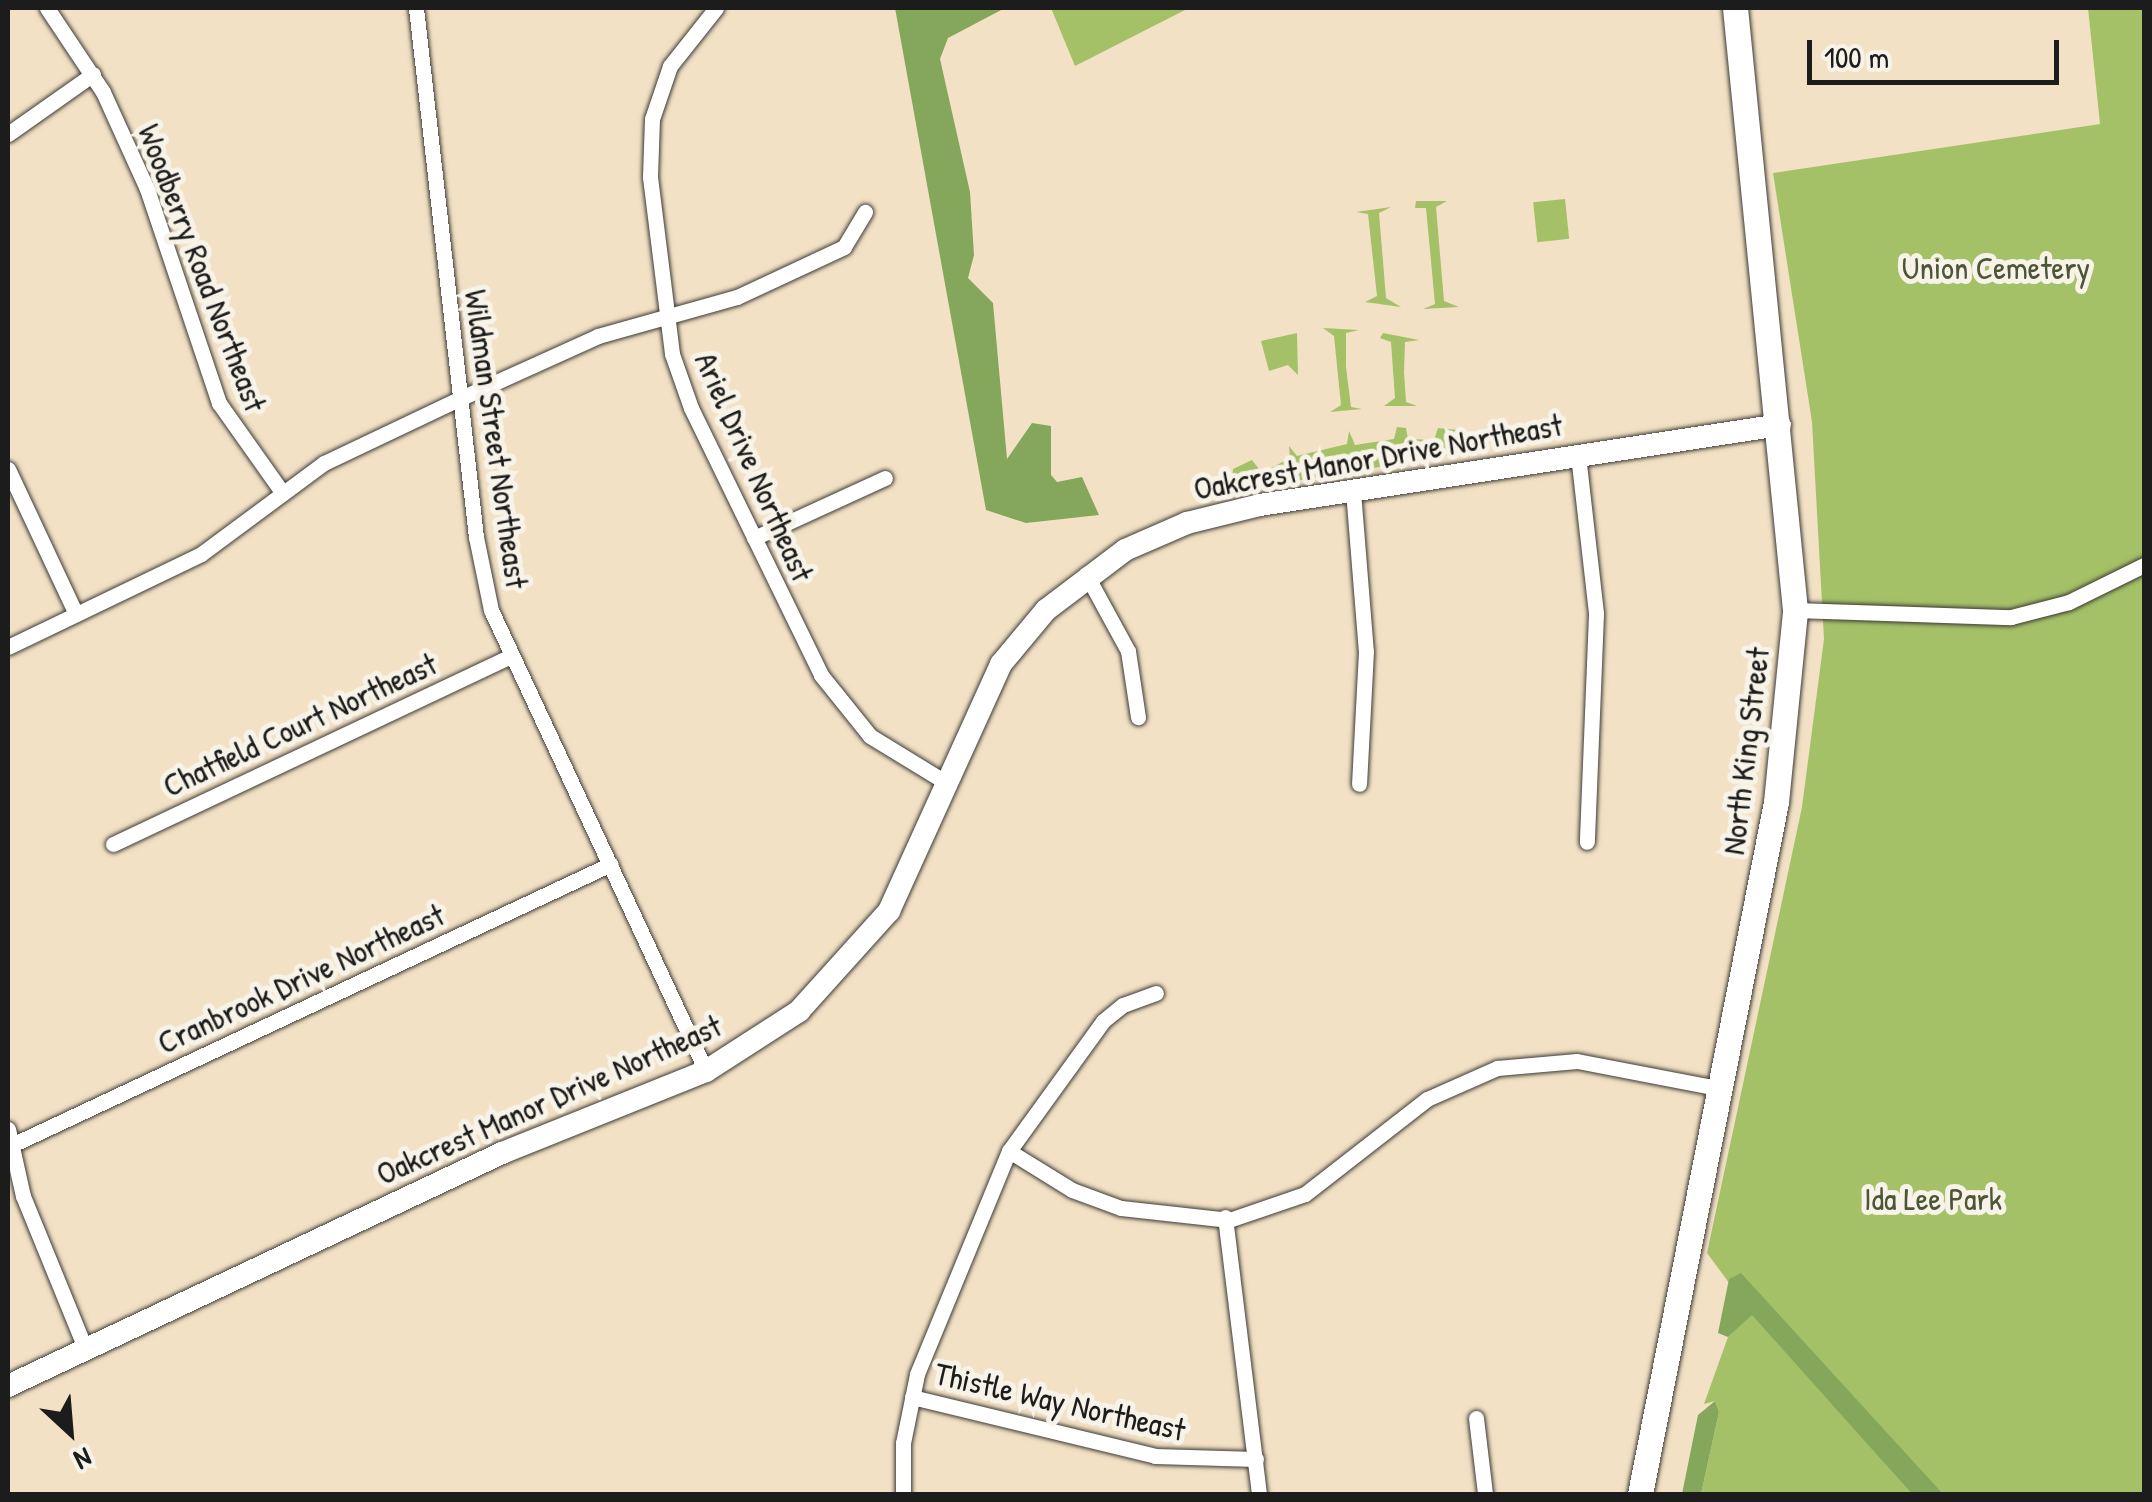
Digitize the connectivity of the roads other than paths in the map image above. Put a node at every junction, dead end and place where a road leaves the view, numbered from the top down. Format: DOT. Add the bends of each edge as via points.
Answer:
graph roads {
  1 [pos="47,8"];
  2 [pos="416,8"];
  3 [pos="716,8"];
  4 [pos="1735,8"];
  5 [pos="93,74"];
  6 [pos="8,134"];
  7 [pos="865,212"];
  8 [pos="665,316"];
  9 [pos="460,398"];
  10 [pos="1780,425"];
  11 [pos="1578,455"];
  12 [pos="8,469"];
  13 [pos="885,478"];
  14 [pos="1354,490"];
  15 [pos="282,492"];
  16 [pos="754,538"];
  17 [pos="2144,565"];
  18 [pos="1086,574"];
  19 [pos="1795,610"];
  20 [pos="76,614"];
  21 [pos="8,647"];
  22 [pos="510,656"];
  23 [pos="1138,717"];
  24 [pos="945,782"];
  25 [pos="1359,784"];
  26 [pos="1587,842"];
  27 [pos="113,844"];
  28 [pos="611,864"];
  29 [pos="1156,993"];
  30 [pos="706,1071"];
  31 [pos="1723,1089"];
  32 [pos="10,1137"];
  33 [pos="1008,1151"];
  34 [pos="1224,1218"];
  35 [pos="85,1348"];
  36 [pos="8,1386"];
  37 [pos="912,1397"];
  38 [pos="1476,1418"];
  39 [pos="1256,1459"];
  40 [pos="903,1494"];
  41 [pos="1259,1494"];
  42 [pos="1486,1494"];
  43 [pos="1640,1494"];
  1 -- 5 [label="street, Woodberry Road Northeast"];
  2 -- 9 [label="street, Wildman Street Northeast"];
  3 -- 8 [label="street, Ariel Drive Northeast" via="670,66 652,119 650,177"];
  4 -- 10 [label="main road, North King Street"];
  5 -- 6 [label="street"];
  5 -- 15 [label="street, Woodberry Road Northeast" via="148,189 220,403"];
  7 -- 8 [label="street" via="844,247 736,297"];
  8 -- 9 [label="street" via="598,336"];
  8 -- 16 [label="street, Ariel Drive Northeast" via="683,388"];
  9 -- 15 [label="street" via="324,464"];
  9 -- 22 [label="street, Wildman Street Northeast" via="482,578"];
  10 -- 11 [label="street, Oakcrest Manor Drive Northeast"];
  10 -- 19 [label="main road, North King Street"];
  11 -- 14 [label="street, Oakcrest Manor Drive Northeast"];
  11 -- 26 [label="street" via="1596,614"];
  12 -- 20 [label="street"];
  13 -- 16 [label="street"];
  14 -- 18 [label="street, Oakcrest Manor Drive Northeast" via="1204,518"];
  14 -- 25 [label="street" via="1366,651"];
  15 -- 20 [label="street" via="201,554"];
  16 -- 24 [label="street, Ariel Drive Northeast" via="842,707 870,736"];
  17 -- 19 [label="street" via="2069,602 2011,617"];
  18 -- 23 [label="street" via="1128,652"];
  18 -- 24 [label="street, Oakcrest Manor Drive Northeast" via="1001,664"];
  19 -- 31 [label="main road, North King Street" via="1776,802"];
  20 -- 21 [label="street"];
  22 -- 27 [label="street, Chatfield Court Northeast"];
  22 -- 28 [label="street, Wildman Street Northeast"];
  24 -- 30 [label="street, Oakcrest Manor Drive Northeast" via="914,862 870,939 800,1012"];
  28 -- 30 [label="street, Wildman Street Northeast"];
  28 -- 32 [label="street, Cranbrook Drive Northeast"];
  29 -- 33 [label="street" via="1123,1004 1103,1022"];
  30 -- 35 [label="street, Oakcrest Manor Drive Northeast" via="502,1153"];
  31 -- 34 [label="street" via="1578,1061 1497,1068 1427,1099 1305,1194 1258,1214"];
  31 -- 43 [label="main road, North King Street"];
  32 -- 35 [label="street" via="23,1196"];
  33 -- 34 [label="street" via="1072,1190 1121,1208"];
  33 -- 37 [label="street" via="930,1333"];
  34 -- 39 [label="street"];
  35 -- 36 [label="street, Oakcrest Manor Drive Northeast"];
  37 -- 39 [label="street, Thistle Way Northeast" via="1155,1456"];
  37 -- 40 [label="street"];
  38 -- 42 [label="street"];
  39 -- 41 [label="street"];
}
